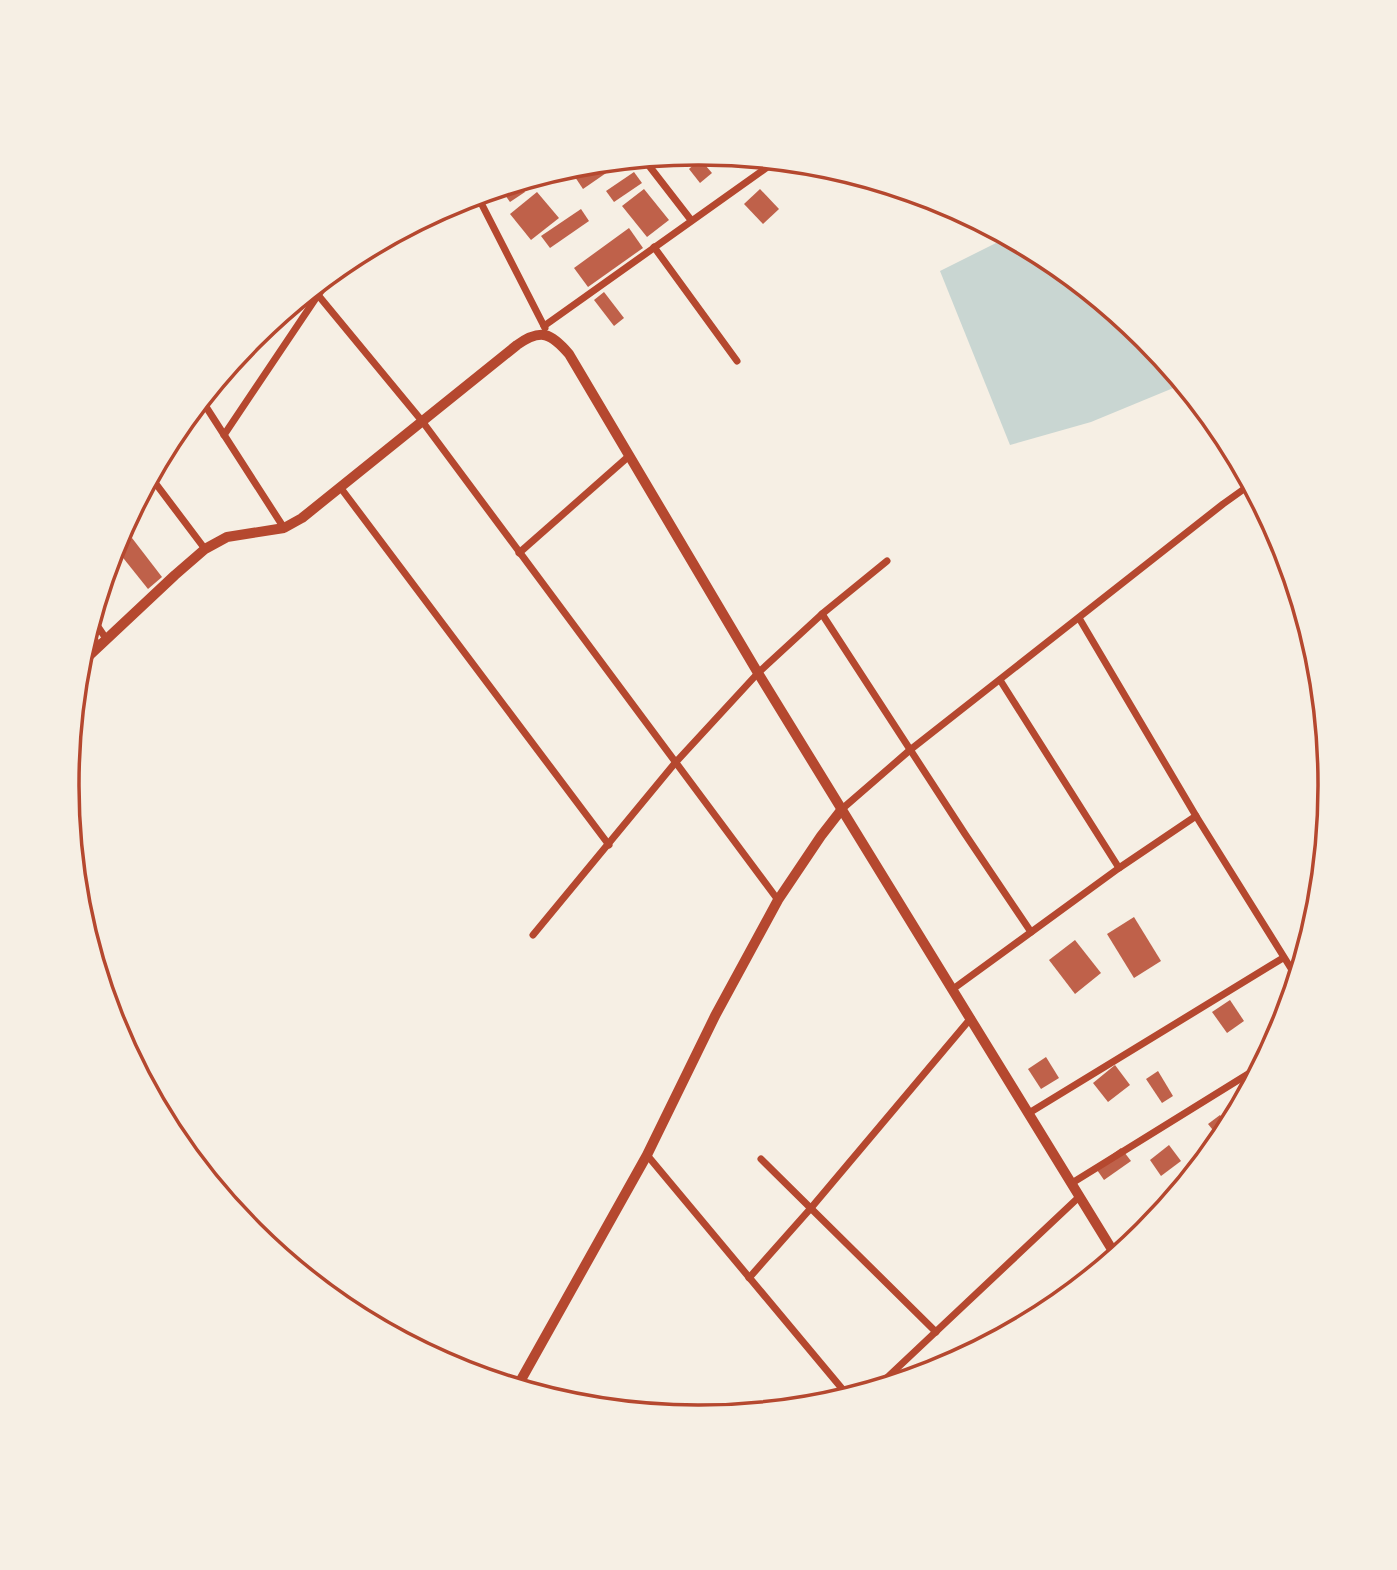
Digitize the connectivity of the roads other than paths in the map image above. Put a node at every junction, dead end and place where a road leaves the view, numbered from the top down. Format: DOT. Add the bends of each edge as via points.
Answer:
graph roads {
  1 [pos="651,168"];
  2 [pos="762,169"];
  3 [pos="482,204"];
  4 [pos="691,220"];
  5 [pos="654,247"];
  6 [pos="318,295"];
  7 [pos="317,296"];
  8 [pos="546,331"];
  9 [pos="737,361"];
  10 [pos="207,408"];
  11 [pos="422,421"];
  12 [pos="224,435"];
  13 [pos="629,456"];
  14 [pos="157,485"];
  15 [pos="340,487"];
  16 [pos="1243,490"];
  17 [pos="284,528"];
  18 [pos="205,549"];
  19 [pos="519,553"];
  20 [pos="887,561"];
  21 [pos="822,614"];
  22 [pos="1079,618"];
  23 [pos="99,629"];
  24 [pos="107,640"];
  25 [pos="94,652"];
  26 [pos="758,673"];
  27 [pos="1000,680"];
  28 [pos="910,750"];
  29 [pos="675,763"];
  30 [pos="842,809"];
  31 [pos="1196,816"];
  32 [pos="609,845"];
  33 [pos="1119,868"];
  34 [pos="778,900"];
  35 [pos="1031,932"];
  36 [pos="533,935"];
  37 [pos="1283,958"];
  38 [pos="1290,968"];
  39 [pos="953,989"];
  40 [pos="971,1018"];
  41 [pos="1245,1076"];
  42 [pos="1029,1113"];
  43 [pos="647,1154"];
  44 [pos="761,1159"];
  45 [pos="1072,1182"];
  46 [pos="1080,1196"];
  47 [pos="811,1208"];
  48 [pos="1111,1247"];
  49 [pos="749,1278"];
  50 [pos="936,1332"];
  51 [pos="891,1374"];
  52 [pos="522,1379"];
  53 [pos="841,1388"];
  1 -- 4 [label="street"];
  2 -- 4 [label="street"];
  3 -- 8 [label="street"];
  4 -- 5 [label="street"];
  5 -- 8 [label="street"];
  5 -- 9 [label="street"];
  6 -- 11 [label="street"];
  7 -- 12 [label="street"];
  8 -- 11 [label="street" via="528,337"];
  8 -- 13 [label="street" via="569,355"];
  10 -- 12 [label="street"];
  11 -- 15 [label="street"];
  11 -- 19 [label="street"];
  12 -- 17 [label="street"];
  13 -- 19 [label="street"];
  13 -- 26 [label="street"];
  14 -- 18 [label="street"];
  15 -- 17 [label="street"];
  15 -- 32 [label="street"];
  16 -- 22 [label="street"];
  17 -- 18 [label="street" via="227,537"];
  18 -- 24 [label="street"];
  19 -- 29 [label="street"];
  20 -- 21 [label="street"];
  21 -- 26 [label="street"];
  21 -- 28 [label="street"];
  22 -- 27 [label="street"];
  22 -- 31 [label="street"];
  23 -- 24 [label="street"];
  24 -- 25 [label="street"];
  26 -- 29 [label="street"];
  26 -- 30 [label="street"];
  27 -- 28 [label="street"];
  27 -- 33 [label="street"];
  28 -- 30 [label="street"];
  28 -- 35 [label="street"];
  29 -- 32 [label="street"];
  29 -- 34 [label="street"];
  30 -- 34 [label="street"];
  30 -- 39 [label="street"];
  31 -- 33 [label="street"];
  31 -- 37 [label="street"];
  32 -- 36 [label="street"];
  33 -- 35 [label="street"];
  34 -- 43 [label="street"];
  35 -- 39 [label="street"];
  37 -- 38 [label="street"];
  37 -- 42 [label="street"];
  39 -- 40 [label="street"];
  40 -- 42 [label="street"];
  40 -- 47 [label="street"];
  41 -- 45 [label="street"];
  42 -- 45 [label="street"];
  43 -- 49 [label="street"];
  43 -- 52 [label="street"];
  44 -- 47 [label="street"];
  45 -- 46 [label="street"];
  46 -- 48 [label="street"];
  46 -- 50 [label="street"];
  47 -- 49 [label="street"];
  47 -- 50 [label="street"];
  49 -- 53 [label="street"];
  50 -- 51 [label="street"];
}
